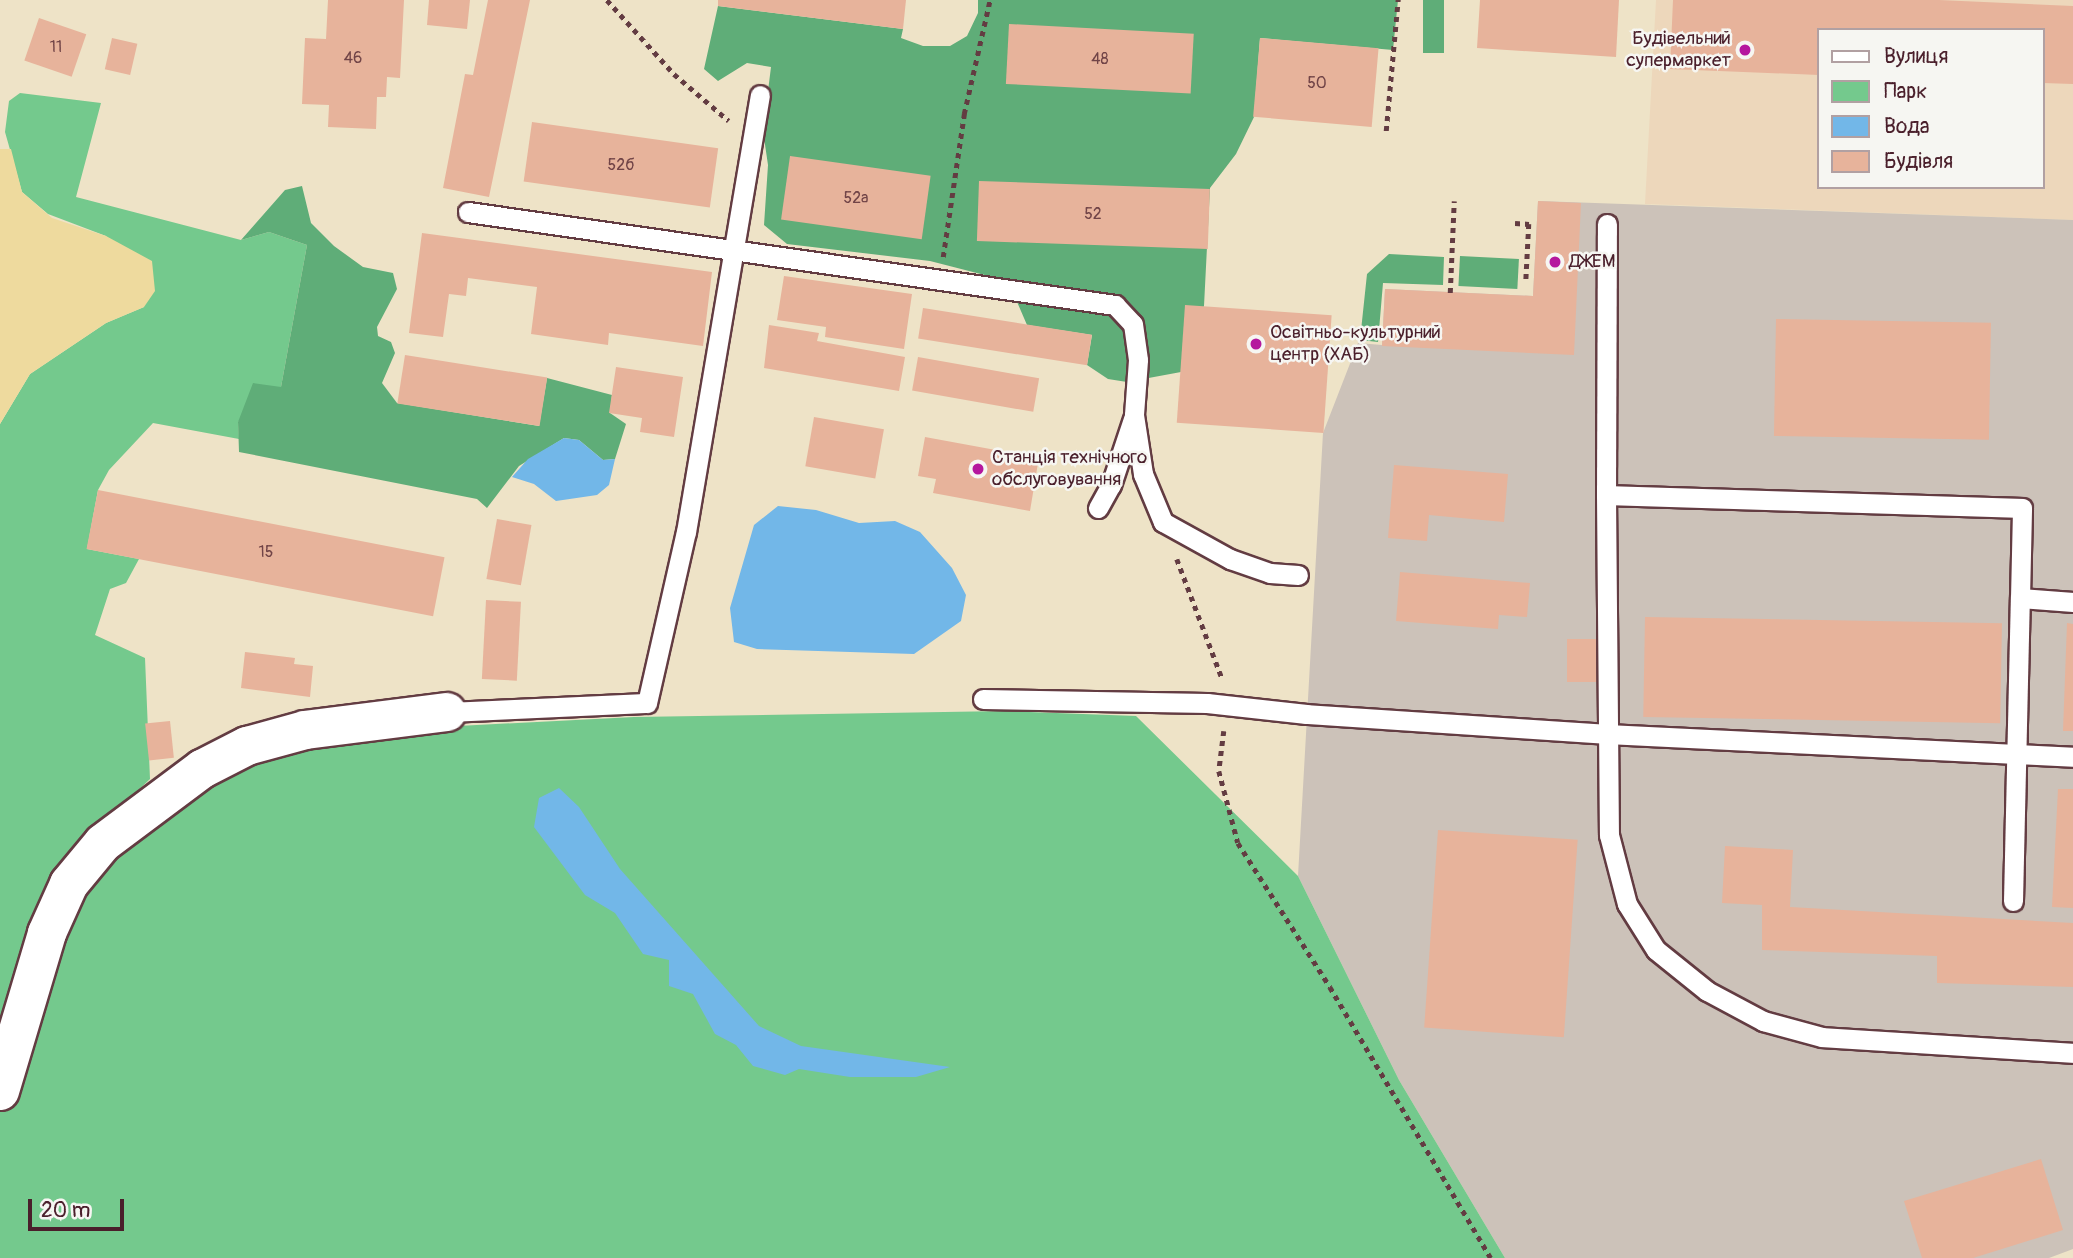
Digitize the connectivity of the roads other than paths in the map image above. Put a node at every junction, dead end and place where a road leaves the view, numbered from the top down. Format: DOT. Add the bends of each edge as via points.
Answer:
graph roads {
  1 [pos="760,95"];
  2 [pos="468,212"];
  3 [pos="1607,224"];
  4 [pos="733,249"];
  5 [pos="1134,415"];
  6 [pos="1606,495"];
  7 [pos="1098,509"];
  8 [pos="1298,575"];
  9 [pos="2020,598"];
  10 [pos="2073,601"];
  11 [pos="983,698"];
  12 [pos="447,712"];
  13 [pos="1606,734"];
  14 [pos="2073,757"];
  15 [pos="2013,901"];
  16 [pos="2073,1053"];
  17 [pos="0,1091"];
  1 -- 4 [label="lane"];
  2 -- 4 [label="lane"];
  3 -- 6 [label="lane"];
  4 -- 5 [label="lane" via="1115,305 1133,324 1138,360"];
  4 -- 12 [label="lane" via="686,532 647,703"];
  5 -- 7 [label="lane" via="1111,485"];
  5 -- 8 [label="lane" via="1143,474 1163,522 1230,559 1270,573"];
  6 -- 9 [label="lane" via="2022,508"];
  6 -- 13 [label="lane"];
  9 -- 10 [label="lane"];
  9 -- 15 [label="lane"];
  11 -- 13 [label="lane" via="1207,703"];
  12 -- 17 [label="street" via="305,730 247,746 202,769 103,843 69,884 47,933"];
  13 -- 14 [label="lane"];
  13 -- 16 [label="lane" via="1609,835 1627,904 1656,950 1707,991 1763,1021 1822,1037"];
}
